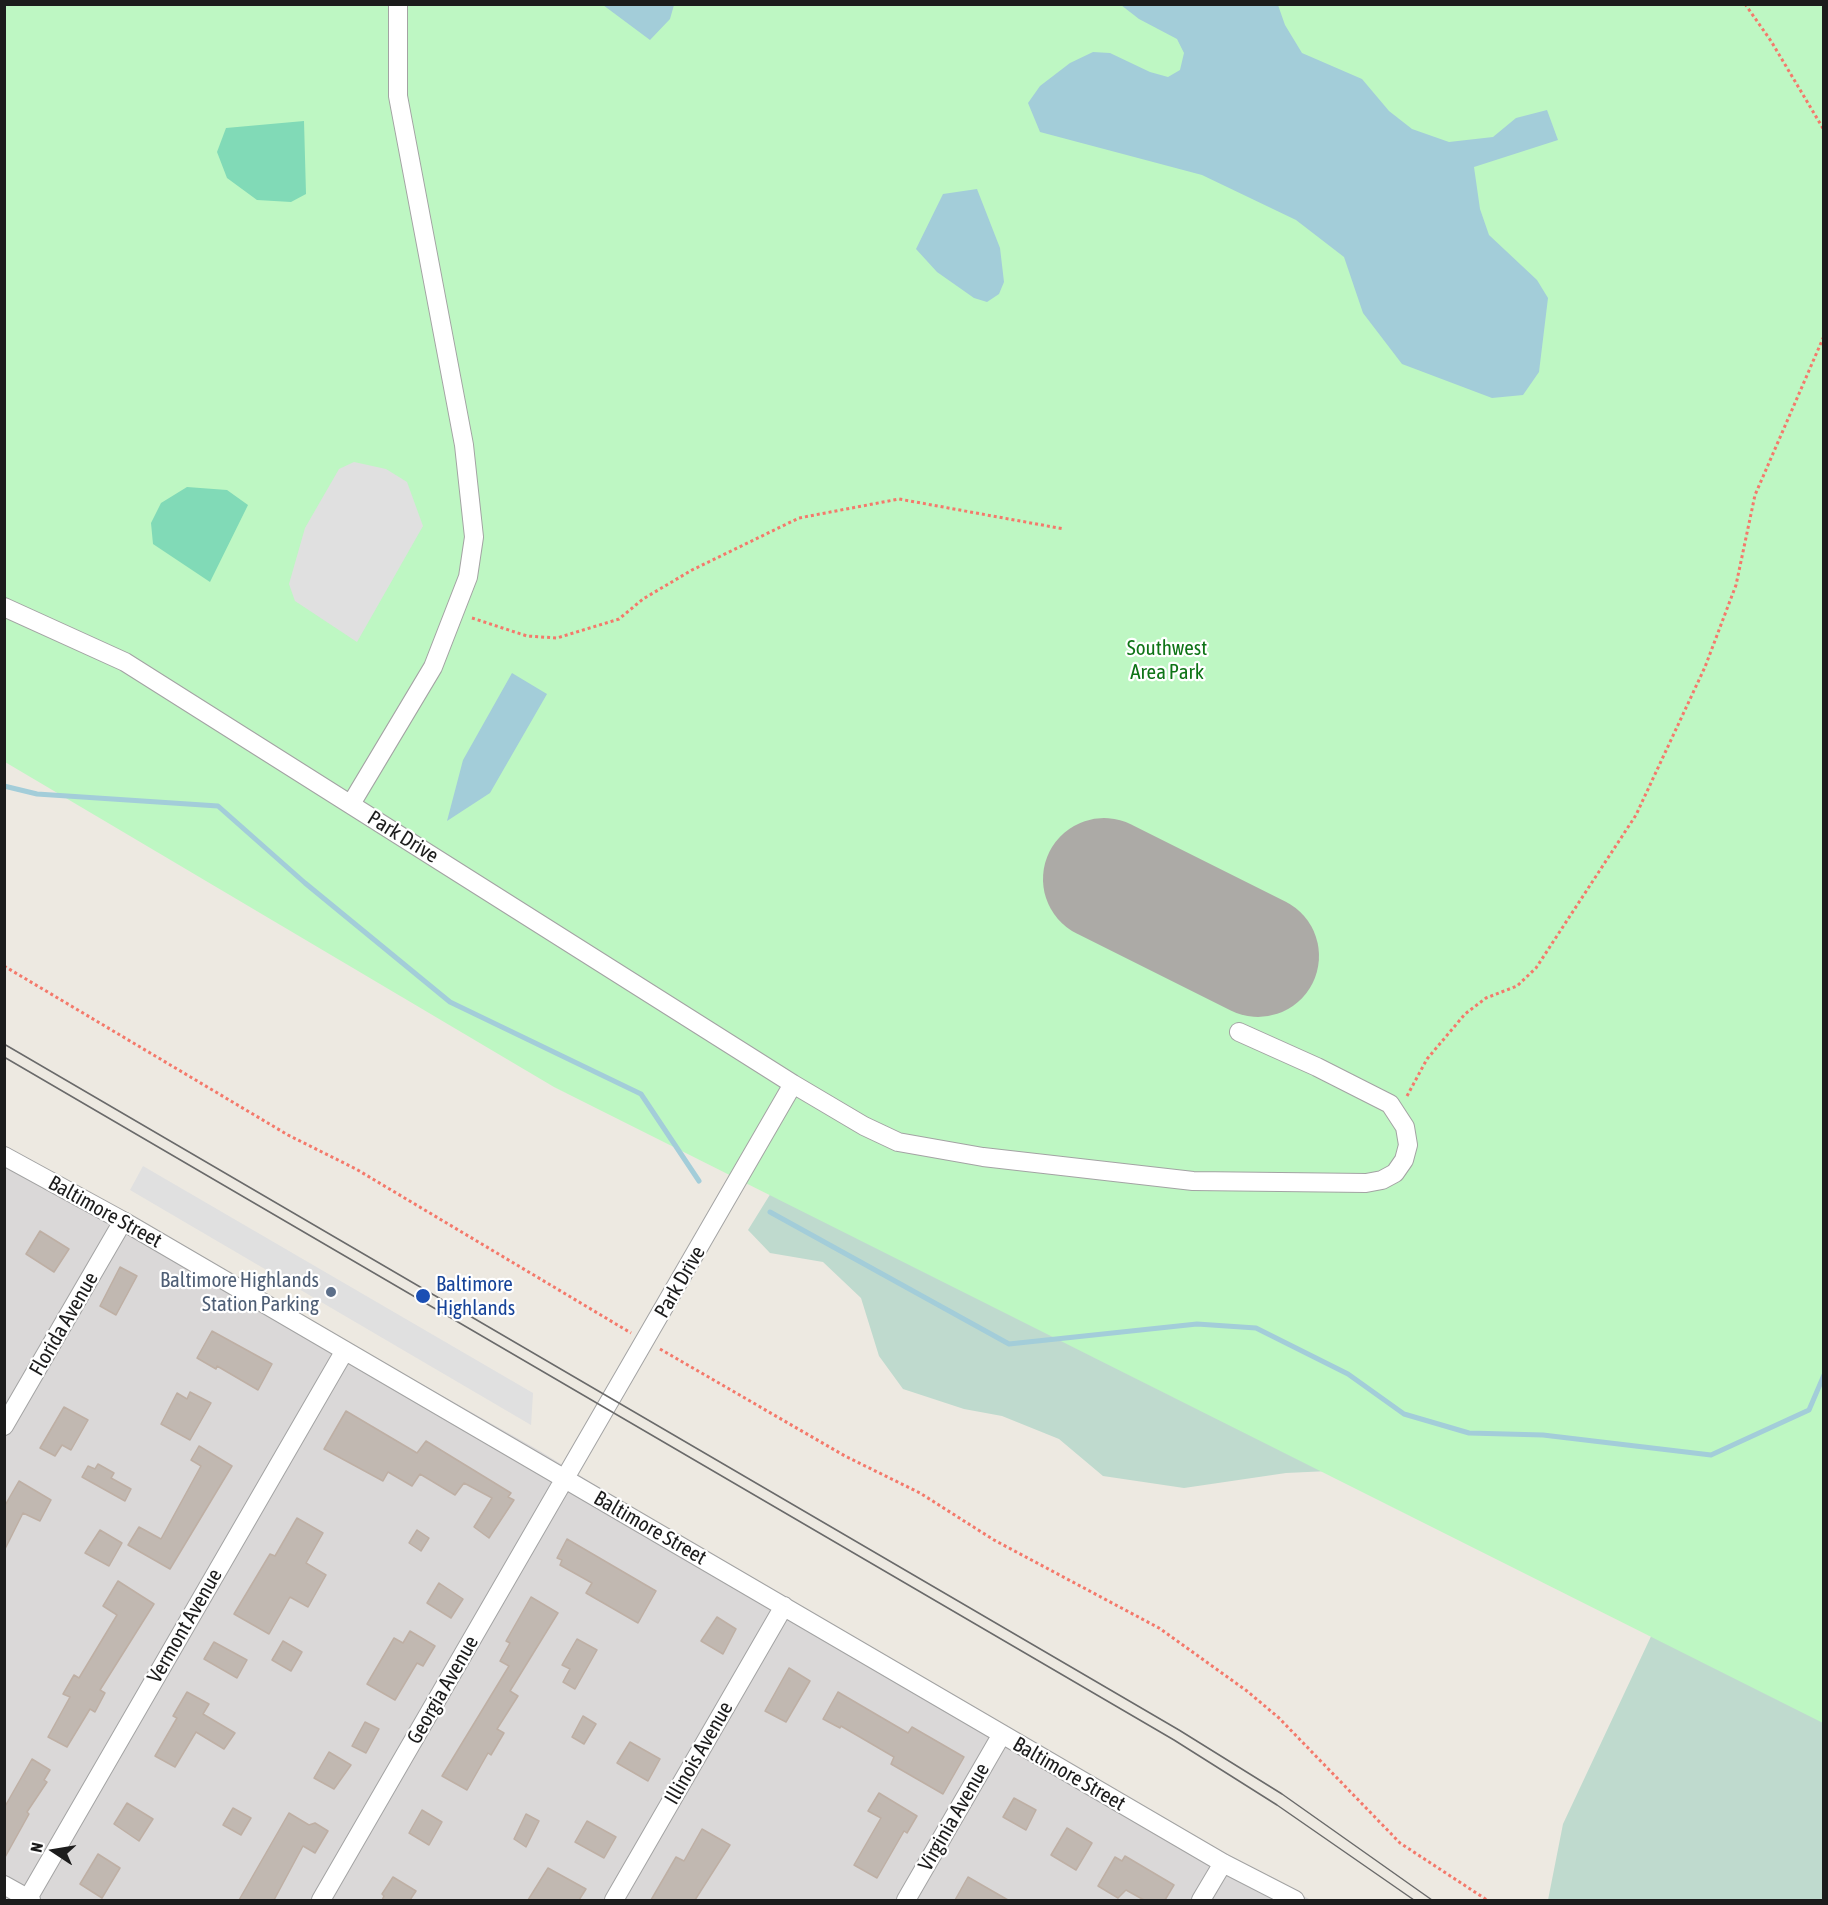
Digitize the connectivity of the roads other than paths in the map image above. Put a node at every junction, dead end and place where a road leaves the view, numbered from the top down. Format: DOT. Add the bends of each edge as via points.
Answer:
graph roads {
  1 [pos="398,4"];
  2 [pos="4,607"];
  3 [pos="351,804"];
  4 [pos="1239,1032"];
  5 [pos="793,1084"];
  6 [pos="4,1156"];
  7 [pos="123,1221"];
  8 [pos="344,1352"];
  9 [pos="4,1426"];
  10 [pos="564,1479"];
  11 [pos="784,1606"];
  12 [pos="1002,1734"];
  13 [pos="1222,1863"];
  14 [pos="4,1885"];
  15 [pos="29,1900"];
  16 [pos="321,1900"];
  17 [pos="615,1900"];
  18 [pos="906,1900"];
  19 [pos="1201,1900"];
  20 [pos="1295,1900"];
  1 -- 3 [label="street" via="398,96 464,446 474,537 468,578 433,667"];
  2 -- 3 [label="street, Park Drive" via="125,662"];
  3 -- 5 [label="street, Park Drive"];
  4 -- 5 [label="street, Park Drive" via="1390,1104 1405,1127 1408,1145 1395,1173 1366,1184 1193,1181 946,1152 898,1142"];
  5 -- 10 [label="street, Park Drive"];
  6 -- 7 [label="street, Baltimore Street"];
  7 -- 8 [label="street, Baltimore Street"];
  7 -- 9 [label="street, Florida Avenue"];
  8 -- 10 [label="street, Baltimore Street"];
  8 -- 15 [label="street, Vermont Avenue"];
  10 -- 11 [label="street, Baltimore Street"];
  10 -- 16 [label="street, Georgia Avenue"];
  11 -- 12 [label="street, Baltimore Street"];
  11 -- 17 [label="street, Illinois Avenue"];
  12 -- 13 [label="street, Baltimore Street"];
  12 -- 18 [label="street, Virginia Avenue"];
  13 -- 19 [label="street"];
  13 -- 20 [label="street, Baltimore Street"];
  14 -- 15 [label="street"];
}
